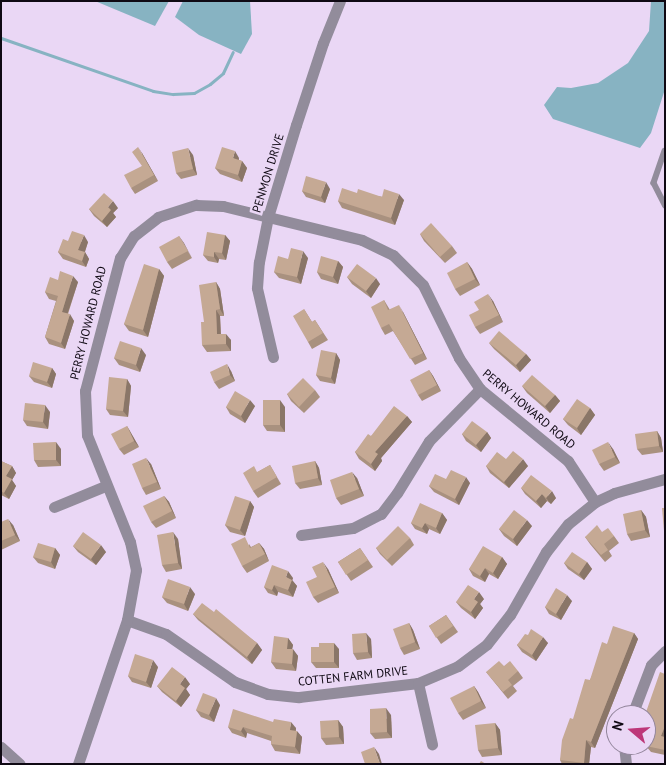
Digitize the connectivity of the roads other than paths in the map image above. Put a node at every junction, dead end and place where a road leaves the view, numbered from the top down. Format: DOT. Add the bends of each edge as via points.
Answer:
graph roads {
  1 [pos="340,1"];
  2 [pos="665,151"];
  3 [pos="665,205"];
  4 [pos="268,217"];
  5 [pos="273,357"];
  6 [pos="480,389"];
  7 [pos="665,479"];
  8 [pos="106,486"];
  9 [pos="595,502"];
  10 [pos="54,507"];
  11 [pos="301,535"];
  12 [pos="127,620"];
  13 [pos="665,652"];
  14 [pos="418,683"];
  15 [pos="636,705"];
  16 [pos="432,744"];
  17 [pos="1,747"];
  18 [pos="20,764"];
  19 [pos="78,764"];
  1 -- 4 [label="street, PENMON DRIVE" via="323,43"];
  2 -- 3 [label="lane" via="654,183"];
  4 -- 5 [label="street, PENMON DRIVE" via="257,288"];
  4 -- 6 [label="street, PERRY HOWARD ROAD" via="362,240 393,255 408,267 423,286 458,358"];
  4 -- 8 [label="street, PERRY HOWARD ROAD" via="223,206 182,208 149,223 126,248 110,288 84,404 87,436"];
  6 -- 9 [label="street, PERRY HOWARD ROAD" via="568,460"];
  6 -- 11 [label="street" via="429,441 381,514 353,528"];
  7 -- 9 [label="street, COTTEN FARM DRIVE" via="630,486"];
  8 -- 10 [label="street"];
  8 -- 12 [label="street, PERRY HOWARD ROAD" via="130,542 136,570"];
  9 -- 14 [label="street, COTTEN FARM DRIVE" via="556,538 510,615 487,644 458,666"];
  12 -- 14 [label="street, COTTEN FARM DRIVE" via="166,634 235,682 268,694 299,696"];
  12 -- 19 [label="street, PERRY HOWARD ROAD"];
  13 -- 15 [label="street" via="651,665"];
  14 -- 16 [label="street"];
  17 -- 18 [label="street"];
}
